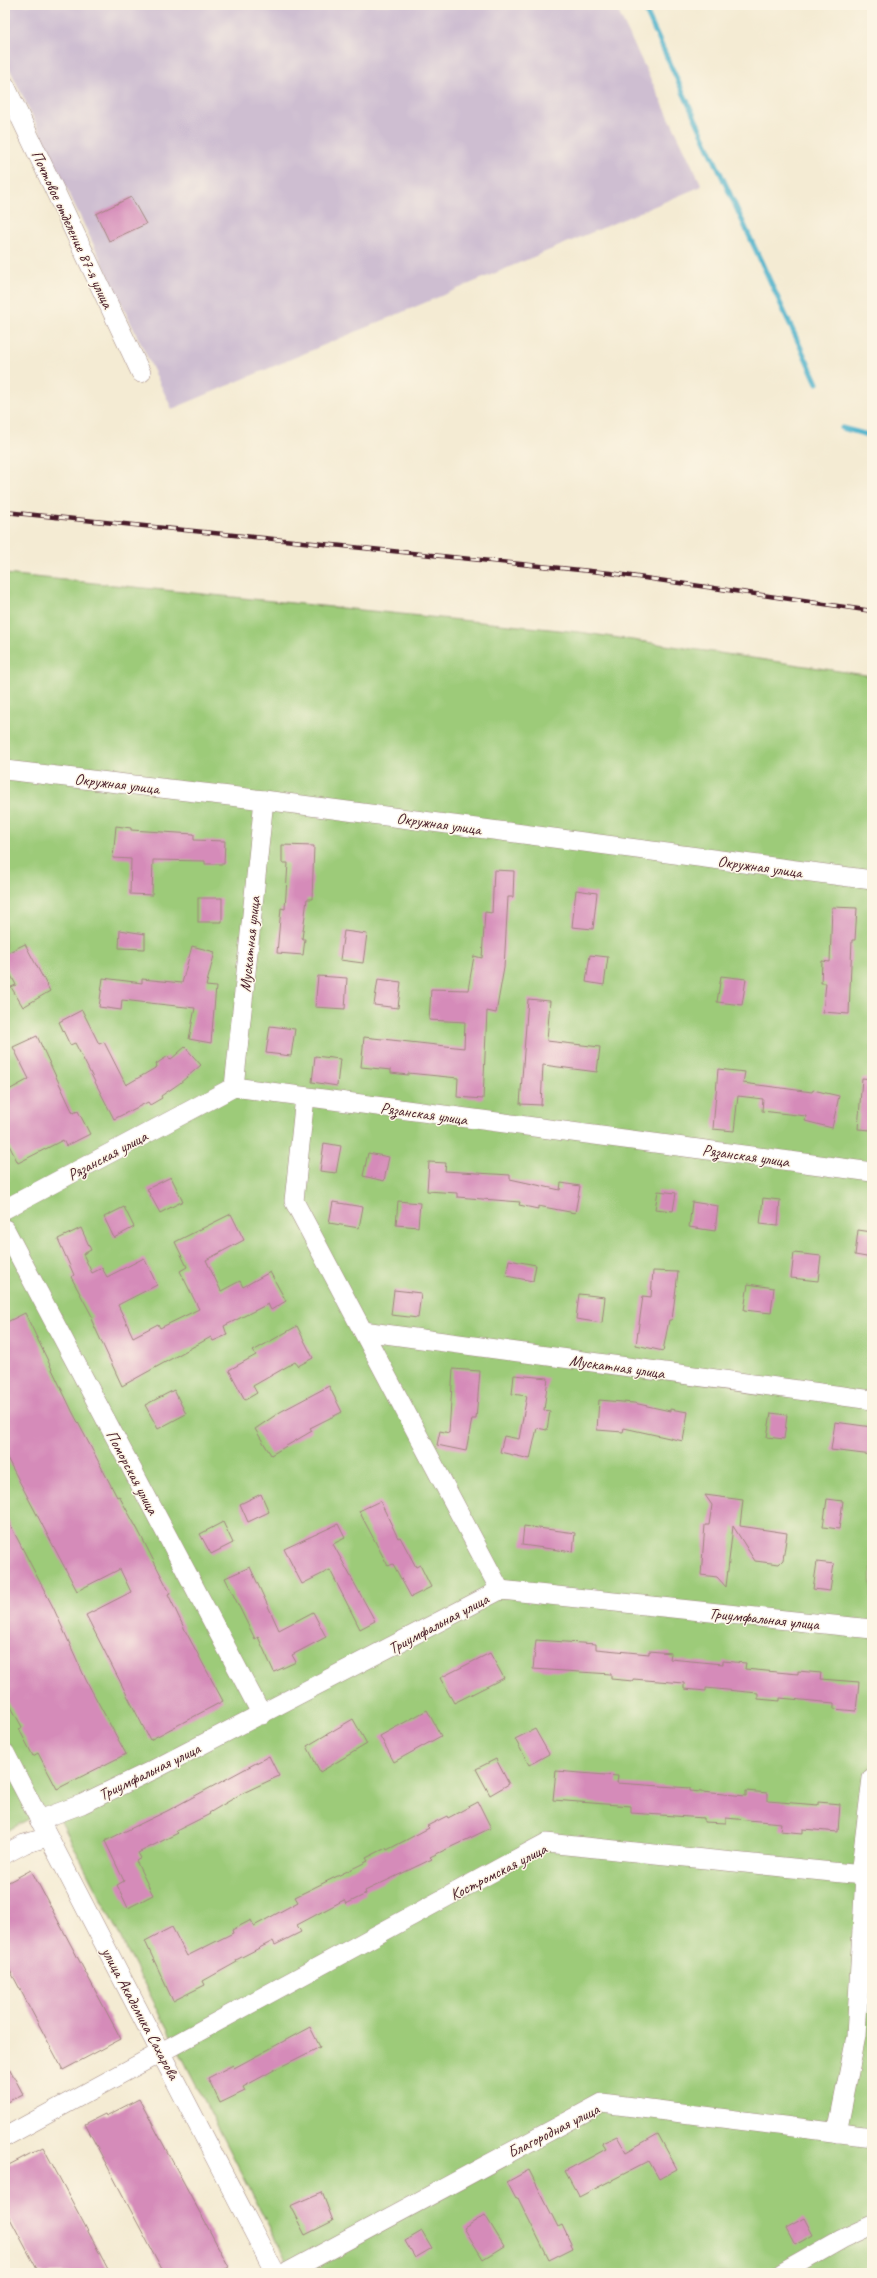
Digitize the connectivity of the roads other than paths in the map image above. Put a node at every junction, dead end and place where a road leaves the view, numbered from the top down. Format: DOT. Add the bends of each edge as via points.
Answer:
graph roads {
  1 [pos="5,85"];
  2 [pos="141,373"];
  3 [pos="5,770"];
  4 [pos="264,800"];
  5 [pos="872,880"];
  6 [pos="234,1087"];
  7 [pos="305,1097"];
  8 [pos="872,1172"];
  9 [pos="5,1209"];
  10 [pos="5,1229"];
  11 [pos="363,1331"];
  12 [pos="872,1400"];
  13 [pos="500,1590"];
  14 [pos="872,1630"];
  15 [pos="262,1715"];
  16 [pos="5,1753"];
  17 [pos="872,1778"];
  18 [pos="39,1820"];
  19 [pos="48,1836"];
  20 [pos="5,1854"];
  21 [pos="865,1876"];
  22 [pos="161,2051"];
  23 [pos="837,2133"];
  24 [pos="5,2137"];
  25 [pos="872,2138"];
  26 [pos="872,2225"];
  27 [pos="275,2273"];
  28 [pos="286,2273"];
  29 [pos="782,2273"];
  1 -- 2 [label="street, Почтовое отделение 87-я улица"];
  3 -- 4 [label="street, Окружная улица"];
  4 -- 5 [label="street, Окружная улица"];
  4 -- 6 [label="street, Мускатная улица"];
  6 -- 7 [label="street, Рязанская улица"];
  6 -- 9 [label="street, Рязанская улица"];
  7 -- 8 [label="street, Рязанская улица"];
  7 -- 11 [label="street" via="294,1201"];
  10 -- 15 [label="street, Поморская улица"];
  11 -- 12 [label="street, Мускатная улица"];
  11 -- 13 [label="street"];
  13 -- 14 [label="street, Триумфальная улица"];
  13 -- 15 [label="street, Триумфальная улица"];
  15 -- 18 [label="street, Триумфальная улица" via="82,1804"];
  16 -- 18 [label="street, улица Академика Сахарова"];
  17 -- 21 [label="street"];
  18 -- 19 [label="street, улица Академика Сахарова"];
  19 -- 20 [label="street"];
  19 -- 22 [label="street, улица Академика Сахарова"];
  21 -- 22 [label="street, Костромская улица" via="546,1842"];
  21 -- 23 [label="street" via="856,2036"];
  22 -- 24 [label="street, Костромская улица"];
  22 -- 27 [label="street, улица Академика Сахарова"];
  23 -- 25 [label="street, Благородная улица"];
  23 -- 28 [label="street, Благородная улица" via="602,2103"];
  26 -- 29 [label="street"];
}
